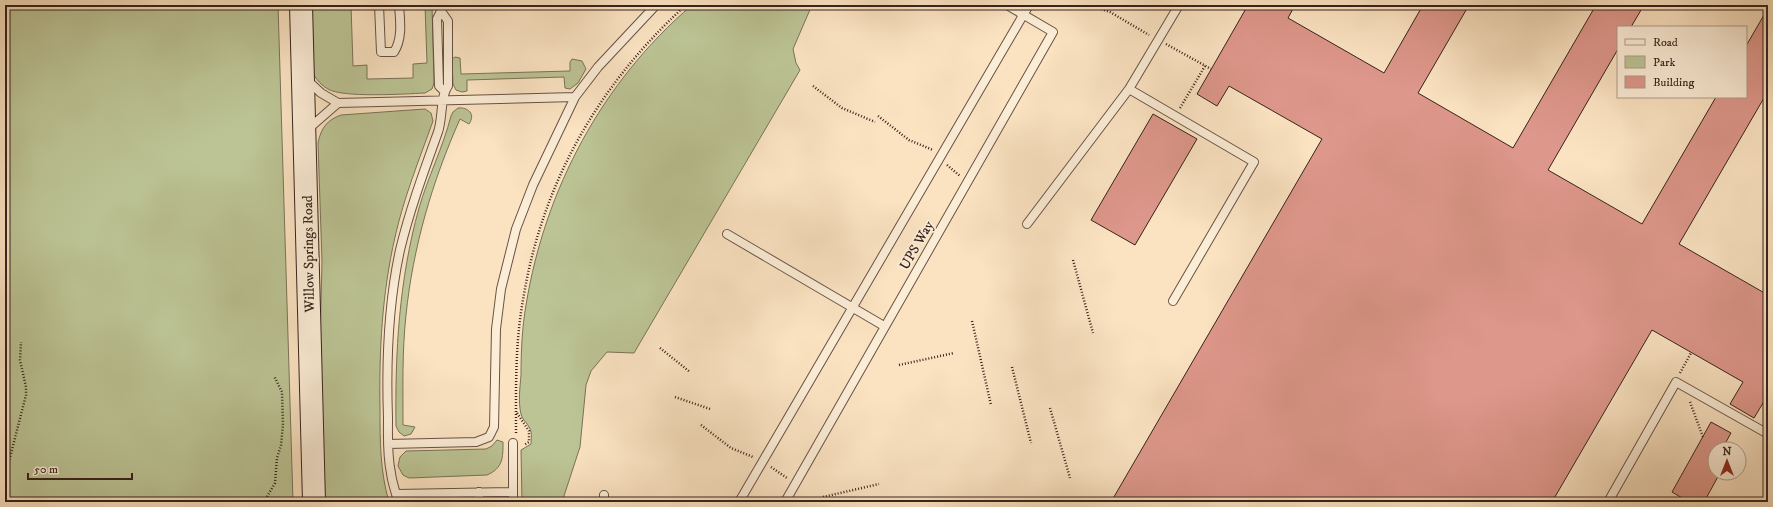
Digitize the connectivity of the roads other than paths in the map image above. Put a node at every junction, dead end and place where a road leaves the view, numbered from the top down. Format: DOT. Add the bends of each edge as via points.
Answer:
graph roads {
  1 [pos="302,5"];
  2 [pos="379,5"];
  3 [pos="399,5"];
  4 [pos="656,5"];
  5 [pos="1006,5"];
  6 [pos="1029,5"];
  7 [pos="1179,5"];
  8 [pos="441,8"];
  9 [pos="1023,14"];
  10 [pos="303,76"];
  11 [pos="1129,90"];
  12 [pos="575,97"];
  13 [pos="443,100"];
  14 [pos="338,103"];
  15 [pos="305,132"];
  16 [pos="1027,224"];
  17 [pos="727,234"];
  18 [pos="1173,301"];
  19 [pos="853,307"];
  20 [pos="884,326"];
  21 [pos="1768,434"];
  22 [pos="513,443"];
  23 [pos="388,444"];
  24 [pos="479,492"];
  25 [pos="513,492"];
  26 [pos="397,498"];
  27 [pos="314,502"];
  28 [pos="479,502"];
  29 [pos="513,502"];
  30 [pos="739,502"];
  31 [pos="785,502"];
  32 [pos="1608,502"];
  1 -- 10 [label="main road, Willow Springs Road"];
  2 -- 3 [label="lane" via="381,52 394,52 400,38"];
  4 -- 12 [label="lane" via="598,67"];
  5 -- 9 [label="lane, UPS Way"];
  6 -- 9 [label="lane, UPS Way"];
  7 -- 11 [label="lane"];
  8 -- 13 [label="lane" via="448,21 448,86 444,91"];
  9 -- 19 [label="lane, UPS Way"];
  9 -- 20 [label="lane, UPS Way" via="1053,32"];
  10 -- 14 [label="lane" via="321,93"];
  10 -- 15 [label="main road, Willow Springs Road"];
  11 -- 16 [label="lane"];
  11 -- 18 [label="lane" via="1254,162"];
  12 -- 13 [label="lane"];
  12 -- 23 [label="lane" via="532,185 514,237 501,289 496,329 494,427 489,437 476,442"];
  13 -- 14 [label="lane"];
  13 -- 23 [label="lane" via="440,126 415,196 396,274 388,345"];
  14 -- 15 [label="lane"];
  15 -- 27 [label="main road, Willow Springs Road"];
  17 -- 19 [label="lane"];
  19 -- 20 [label="lane"];
  19 -- 30 [label="lane, UPS Way"];
  20 -- 31 [label="lane, UPS Way"];
  21 -- 32 [label="lane" via="1676,382"];
  22 -- 25 [label="lane"];
  23 -- 26 [label="lane" via="390,472"];
  24 -- 25 [label="lane"];
  24 -- 26 [label="lane"];
  24 -- 28 [label="lane"];
  25 -- 29 [label="lane"];
}
